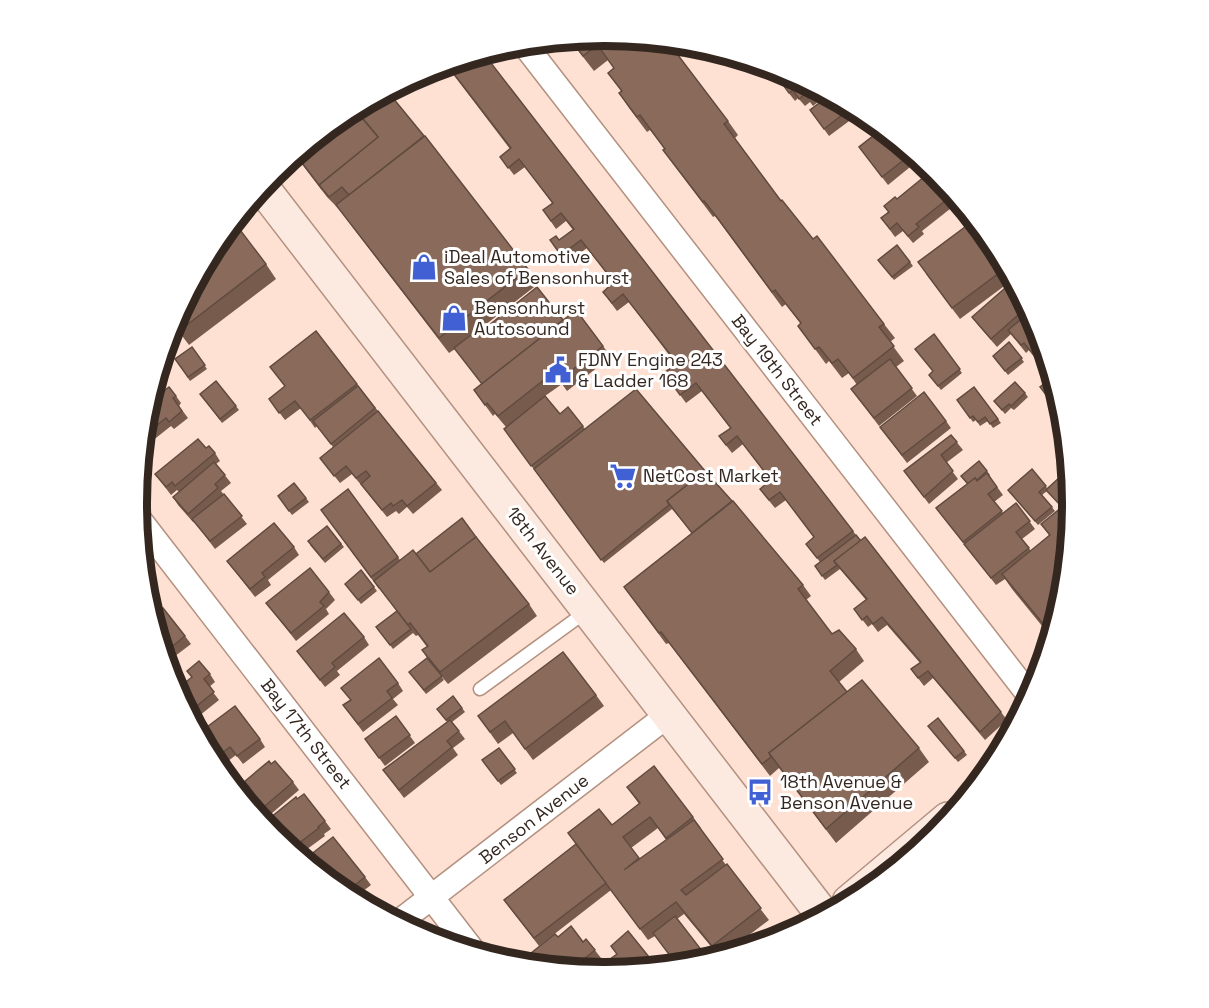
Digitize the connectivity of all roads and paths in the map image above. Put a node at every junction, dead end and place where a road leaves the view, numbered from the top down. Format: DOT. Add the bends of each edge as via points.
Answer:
graph roads {
  1 [pos="531,52"];
  2 [pos="268,195"];
  3 [pos="148,531"];
  4 [pos="588,610"];
  5 [pos="1023,687"];
  6 [pos="480,689"];
  7 [pos="668,715"];
  8 [pos="432,897"];
  9 [pos="818,908"];
  10 [pos="407,916"];
  11 [pos="464,939"];
  1 -- 5 [label="street, Bay 19th Street"];
  2 -- 4 [label="street, 18th Avenue"];
  3 -- 8 [label="street, Bay 17th Street"];
  4 -- 6 [label="lane"];
  4 -- 7 [label="street, 18th Avenue"];
  7 -- 8 [label="street, Benson Avenue"];
  7 -- 9 [label="street, 18th Avenue"];
  8 -- 10 [label="street, Benson Avenue"];
  8 -- 11 [label="street, Bay 17th Street"];
}
